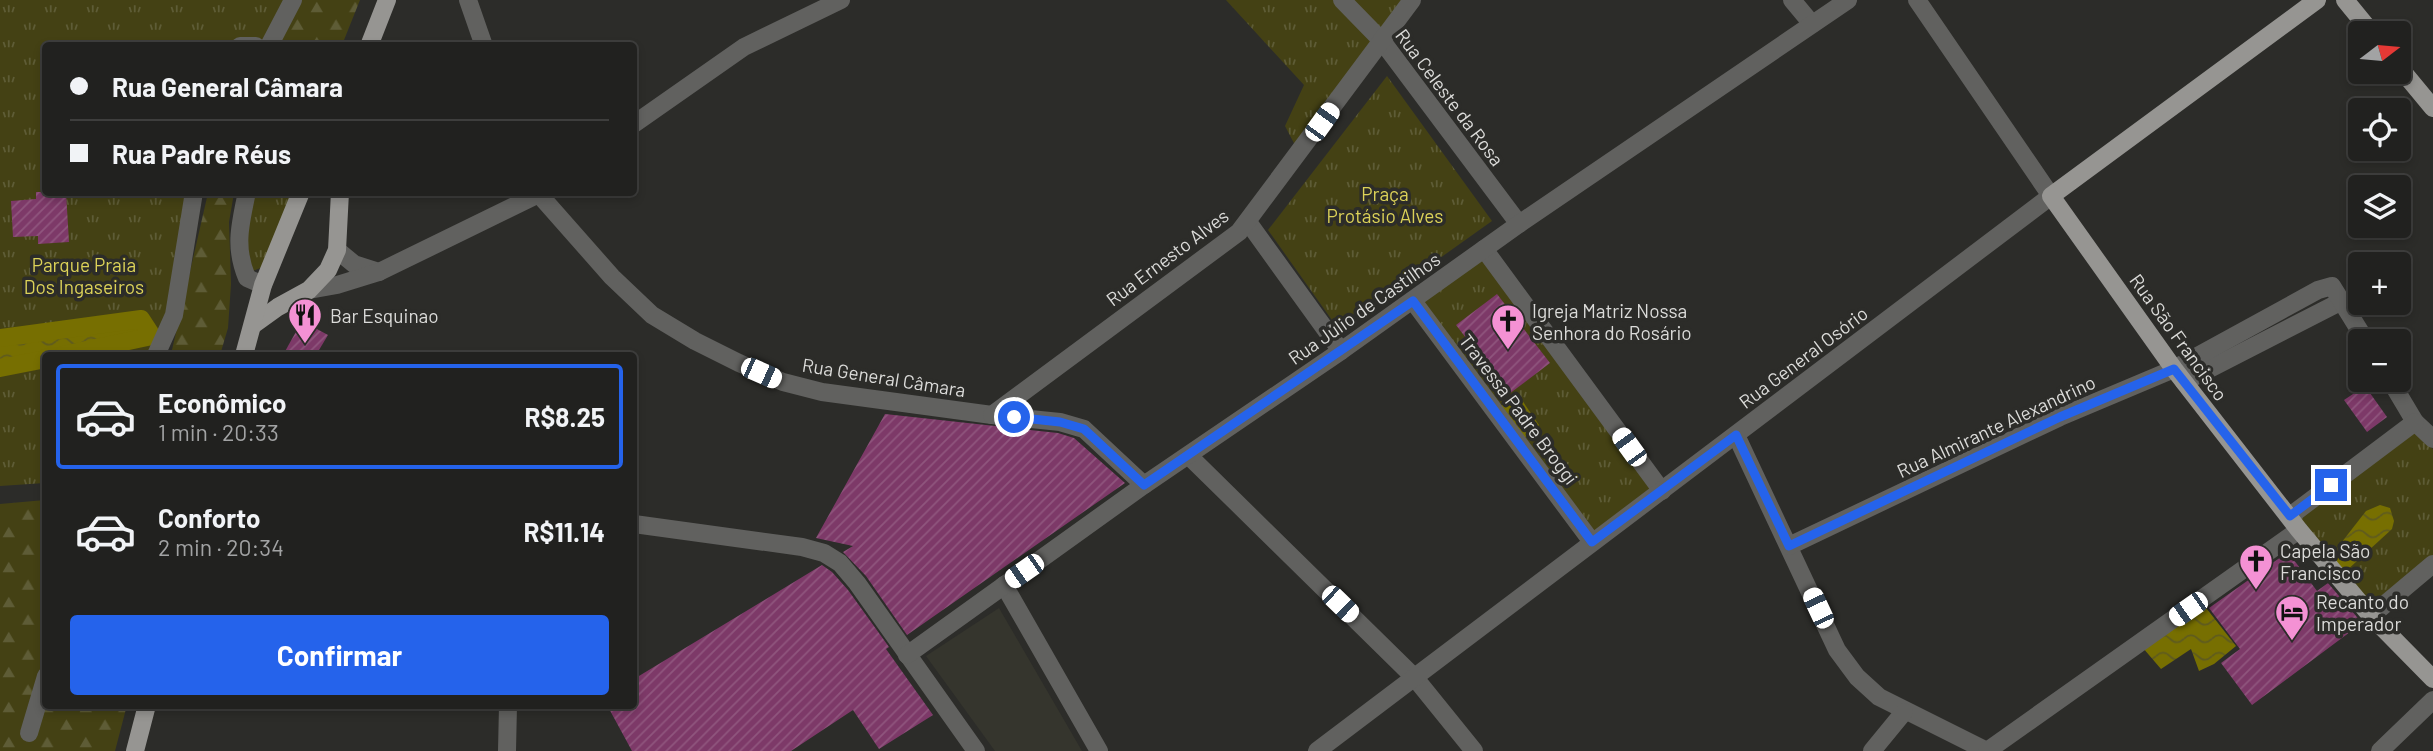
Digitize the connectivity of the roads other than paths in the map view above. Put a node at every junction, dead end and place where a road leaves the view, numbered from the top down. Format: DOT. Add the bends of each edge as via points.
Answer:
graph roads {
  1 [pos="293,0"];
  2 [pos="387,0"];
  3 [pos="468,0"];
  4 [pos="841,0"];
  5 [pos="1342,0"];
  6 [pos="1412,0"];
  7 [pos="1792,0"];
  8 [pos="1848,0"];
  9 [pos="1917,0"];
  10 [pos="2317,0"];
  11 [pos="2344,0"];
  12 [pos="2362,21"];
  13 [pos="1812,24"];
  14 [pos="1382,41"];
  15 [pos="271,42"];
  16 [pos="371,42"];
  17 [pos="483,42"];
  18 [pos="2412,83"];
  19 [pos="2433,108"];
  20 [pos="637,122"];
  21 [pos="2051,195"];
  22 [pos="193,196"];
  23 [pos="246,196"];
  24 [pos="299,196"];
  25 [pos="340,196"];
  26 [pos="535,196"];
  27 [pos="541,196"];
  28 [pos="1248,222"];
  29 [pos="1519,224"];
  30 [pos="1484,248"];
  31 [pos="337,250"];
  32 [pos="379,272"];
  33 [pos="262,285"];
  34 [pos="309,290"];
  35 [pos="1413,301"];
  36 [pos="253,325"];
  37 [pos="2359,329"];
  38 [pos="1341,351"];
  39 [pos="157,352"];
  40 [pos="245,352"];
  41 [pos="2179,375"];
  42 [pos="2397,392"];
  43 [pos="992,415"];
  44 [pos="2415,422"];
  45 [pos="1736,435"];
  46 [pos="2433,439"];
  47 [pos="1189,456"];
  48 [pos="1144,485"];
  49 [pos="1662,491"];
  50 [pos="2294,523"];
  51 [pos="637,524"];
  52 [pos="1592,542"];
  53 [pos="1789,546"];
  54 [pos="2433,564"];
  55 [pos="1004,585"];
  56 [pos="2371,616"];
  57 [pos="907,655"];
  58 [pos="1415,678"];
  59 [pos="2433,679"];
  60 [pos="42,689"];
  61 [pos="2433,700"];
  62 [pos="146,709"];
  63 [pos="508,709"];
  64 [pos="1904,712"];
  65 [pos="29,733"];
  66 [pos="135,751"];
  67 [pos="507,751"];
  68 [pos="976,751"];
  69 [pos="1099,751"];
  70 [pos="1317,751"];
  71 [pos="1474,751"];
  72 [pos="1872,751"];
  73 [pos="1987,751"];
  74 [pos="2380,751"];
  1 -- 15 [label="street"];
  2 -- 16 [label="main road"];
  3 -- 17 [label="street"];
  4 -- 20 [label="street" via="744,47"];
  5 -- 14 [label="street, Rua Celeste da Rosa"];
  6 -- 14 [label="street, Rua Ernesto Alves"];
  7 -- 13 [label="street"];
  8 -- 13 [label="street, Rua Júlio de Castilhos"];
  9 -- 21 [label="street, Rua São Francisco"];
  10 -- 21 [label="main road, Rua General Osório"];
  11 -- 12 [label="main road"];
  13 -- 29 [label="street, Rua Júlio de Castilhos"];
  14 -- 28 [label="street, Rua Ernesto Alves"];
  14 -- 29 [label="street, Rua Celeste da Rosa"];
  18 -- 19 [label="main road"];
  21 -- 41 [label="main road, Rua São Francisco"];
  21 -- 45 [label="street, Rua General Osório"];
  22 -- 39 [label="street" via="174,315"];
  23 -- 33 [label="street" via="238,234 241,263 247,278"];
  24 -- 33 [label="main road"];
  25 -- 31 [label="main road"];
  26 -- 32 [label="street"];
  27 -- 43 [label="street, Rua General Câmara" via="652,315 739,363 783,383 822,392"];
  28 -- 38 [label="street"];
  28 -- 43 [label="street, Rua Ernesto Alves"];
  29 -- 30 [label="street, Rua Júlio de Castilhos"];
  30 -- 35 [label="street, Rua Júlio de Castilhos"];
  30 -- 49 [label="street"];
  31 -- 32 [label="street" via="354,264"];
  31 -- 34 [label="main road" via="328,270"];
  32 -- 34 [label="street"];
  33 -- 34 [label="main road" via="279,291"];
  33 -- 36 [label="main road"];
  34 -- 36 [label="main road"];
  35 -- 38 [label="street, Rua Júlio de Castilhos"];
  35 -- 52 [label="street, Travessa Padre Broggi"];
  36 -- 40 [label="main road"];
  37 -- 41 [label="street, Rua Almirante Alexandrino" via="2337,294 2318,290"];
  38 -- 47 [label="street, Rua Júlio de Castilhos"];
  41 -- 50 [label="main road, Rua São Francisco"];
  41 -- 53 [label="street, Rua Almirante Alexandrino" via="2060,417"];
  42 -- 44 [label="street"];
  43 -- 48 [label="street, Rua General Câmara" via="1084,429"];
  44 -- 46 [label="street"];
  44 -- 50 [label="street"];
  45 -- 49 [label="street, Rua General Osório"];
  45 -- 53 [label="street"];
  47 -- 48 [label="street, Rua Júlio de Castilhos"];
  47 -- 58 [label="street"];
  48 -- 55 [label="street, Rua Júlio de Castilhos"];
  49 -- 52 [label="street, Rua General Osório"];
  50 -- 56 [label="main road, Rua São Francisco"];
  50 -- 73 [label="street"];
  51 -- 57 [label="street" via="779,542 824,553 857,583"];
  52 -- 58 [label="street, Rua General Osório"];
  53 -- 64 [label="street" via="1837,650 1864,684"];
  54 -- 56 [label="street"];
  55 -- 57 [label="street, Rua Júlio de Castilhos"];
  55 -- 69 [label="street"];
  56 -- 59 [label="main road, Rua São Francisco"];
  57 -- 68 [label="street"];
  58 -- 70 [label="street, Rua General Osório"];
  58 -- 71 [label="street"];
  60 -- 65 [label="street"];
  61 -- 74 [label="street"];
  62 -- 66 [label="main road"];
  63 -- 67 [label="street"];
  64 -- 72 [label="street"];
  64 -- 73 [label="street"];
}
